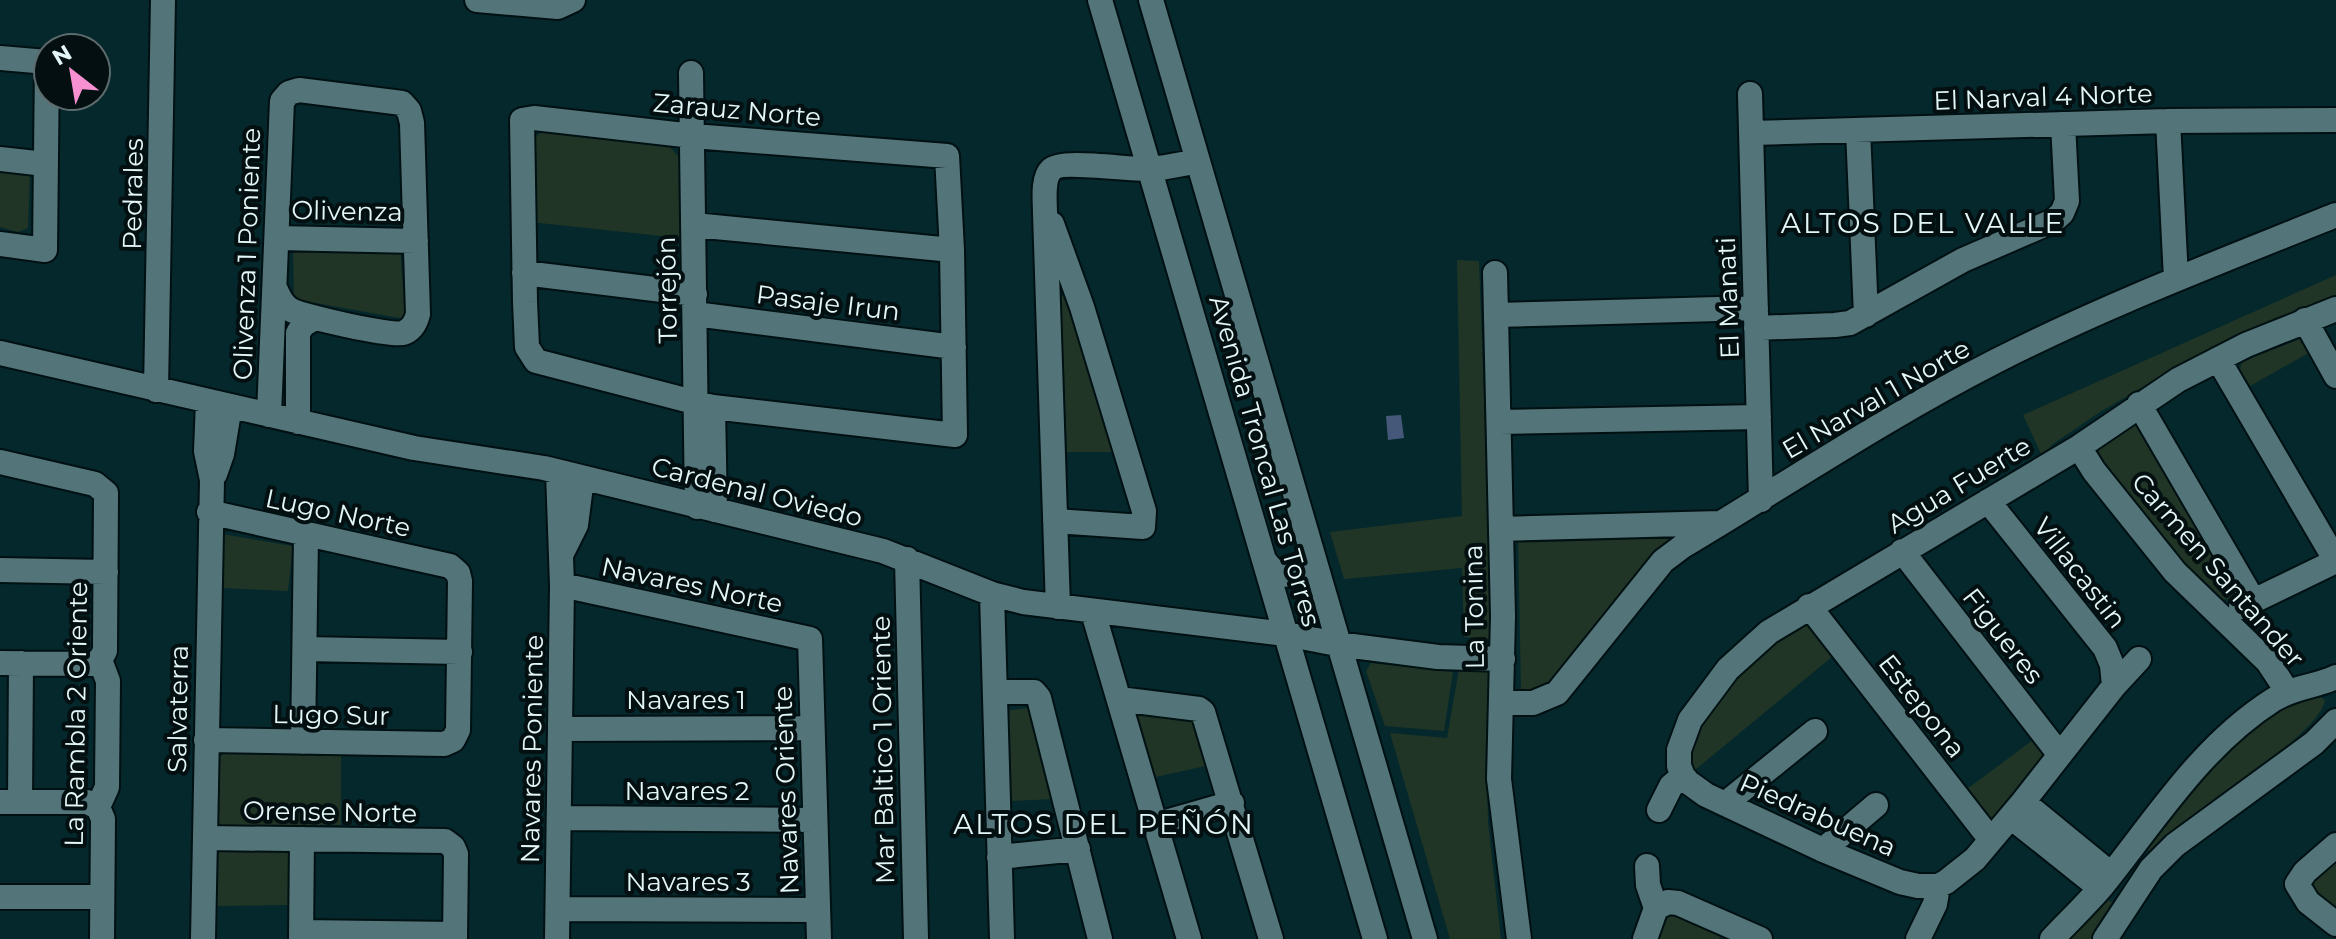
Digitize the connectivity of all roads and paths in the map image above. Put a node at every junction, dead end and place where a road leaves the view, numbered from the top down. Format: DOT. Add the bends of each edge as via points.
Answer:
graph roads {
  1 [pos="163,0"];
  2 [pos="477,0"];
  3 [pos="1100,0"];
  4 [pos="1151,0"];
  5 [pos="571,2"];
  6 [pos="0,58"];
  7 [pos="32,61"];
  8 [pos="691,73"];
  9 [pos="1750,94"];
  10 [pos="46,112"];
  11 [pos="2336,120"];
  12 [pos="2168,121"];
  13 [pos="2063,124"];
  14 [pos="1858,130"];
  15 [pos="1751,133"];
  16 [pos="693,136"];
  17 [pos="0,159"];
  18 [pos="1198,161"];
  19 [pos="45,164"];
  20 [pos="1151,169"];
  21 [pos="1045,213"];
  22 [pos="2336,215"];
  23 [pos="694,225"];
  24 [pos="277,238"];
  25 [pos="416,241"];
  26 [pos="0,244"];
  27 [pos="952,250"];
  28 [pos="524,273"];
  29 [pos="1495,273"];
  30 [pos="2176,279"];
  31 [pos="276,290"];
  32 [pos="695,304"];
  33 [pos="2336,309"];
  34 [pos="1496,315"];
  35 [pos="1866,315"];
  36 [pos="1756,318"];
  37 [pos="313,319"];
  38 [pos="2305,320"];
  39 [pos="954,347"];
  40 [pos="0,353"];
  41 [pos="2218,359"];
  42 [pos="2336,376"];
  43 [pos="156,390"];
  44 [pos="219,404"];
  45 [pos="704,404"];
  46 [pos="2139,404"];
  47 [pos="269,415"];
  48 [pos="1759,417"];
  49 [pos="298,422"];
  50 [pos="1499,422"];
  51 [pos="2079,447"];
  52 [pos="0,462"];
  53 [pos="558,472"];
  54 [pos="582,478"];
  55 [pos="1761,500"];
  56 [pos="1988,501"];
  57 [pos="706,508"];
  58 [pos="209,512"];
  59 [pos="1055,521"];
  60 [pos="1722,523"];
  61 [pos="1501,529"];
  62 [pos="306,536"];
  63 [pos="1902,551"];
  64 [pos="1312,557"];
  65 [pos="560,559"];
  66 [pos="907,559"];
  67 [pos="1265,561"];
  68 [pos="2336,561"];
  69 [pos="0,570"];
  70 [pos="106,572"];
  71 [pos="562,585"];
  72 [pos="992,594"];
  73 [pos="2253,600"];
  74 [pos="1809,606"];
  75 [pos="1058,607"];
  76 [pos="1093,612"];
  77 [pos="2221,617"];
  78 [pos="1286,634"];
  79 [pos="810,639"];
  80 [pos="1337,644"];
  81 [pos="305,649"];
  82 [pos="460,652"];
  83 [pos="1503,659"];
  84 [pos="2139,659"];
  85 [pos="100,660"];
  86 [pos="11,663"];
  87 [pos="2331,683"];
  88 [pos="2114,686"];
  89 [pos="2287,691"];
  90 [pos="995,692"];
  91 [pos="1119,699"];
  92 [pos="1502,703"];
  93 [pos="2336,721"];
  94 [pos="812,728"];
  95 [pos="560,729"];
  96 [pos="1815,731"];
  97 [pos="206,740"];
  98 [pos="303,742"];
  99 [pos="2060,755"];
  100 [pos="1683,776"];
  101 [pos="10,802"];
  102 [pos="1232,803"];
  103 [pos="1725,804"];
  104 [pos="1876,805"];
  105 [pos="98,807"];
  106 [pos="2017,809"];
  107 [pos="1659,810"];
  108 [pos="559,818"];
  109 [pos="815,820"];
  110 [pos="1155,825"];
  111 [pos="205,838"];
  112 [pos="302,839"];
  113 [pos="1991,840"];
  114 [pos="2336,845"];
  115 [pos="1078,849"];
  116 [pos="1823,850"];
  117 [pos="999,857"];
  118 [pos="1647,866"];
  119 [pos="2106,881"];
  120 [pos="1938,886"];
  121 [pos="0,897"];
  122 [pos="102,897"];
  123 [pos="1656,908"];
  124 [pos="558,909"];
  125 [pos="818,910"];
  126 [pos="2336,924"];
  127 [pos="301,935"];
  128 [pos="455,936"];
  129 [pos="2106,938"];
  130 [pos="102,939"];
  131 [pos="203,939"];
  132 [pos="557,939"];
  133 [pos="819,939"];
  134 [pos="916,939"];
  135 [pos="1002,939"];
  136 [pos="1100,939"];
  137 [pos="1189,939"];
  138 [pos="1271,939"];
  139 [pos="1375,939"];
  140 [pos="1425,939"];
  141 [pos="1519,939"];
  142 [pos="1645,939"];
  143 [pos="1760,939"];
  144 [pos="1918,939"];
  145 [pos="2052,939"];
  1 -- 43 [label="street, Pedrales"];
  2 -- 5 [label="street" via="558,7"];
  3 -- 20 [label="street, Avenida Troncal Las Torres"];
  4 -- 18 [label="street, Avenida Troncal Las Torres"];
  6 -- 7 [label="street"];
  8 -- 16 [label="street, Torrejón"];
  9 -- 15 [label="street, El Manati"];
  10 -- 19 [label="street"];
  11 -- 12 [label="street, El Narval 4 Norte"];
  12 -- 13 [label="street, El Narval 4 Norte"];
  12 -- 30 [label="street"];
  13 -- 14 [label="street, El Narval 4 Norte"];
  13 -- 35 [label="street" via="2067,201 2058,217 1963,260"];
  14 -- 15 [label="street, El Narval 4 Norte"];
  14 -- 35 [label="street"];
  15 -- 36 [label="street, El Manati"];
  16 -- 23 [label="street, Torrejón"];
  16 -- 27 [label="street, Zarauz Norte" via="947,156"];
  16 -- 28 [label="street, Zarauz Norte" via="522,120"];
  17 -- 19 [label="street"];
  18 -- 20 [label="street"];
  18 -- 64 [label="street, Avenida Troncal Las Torres"];
  19 -- 26 [label="street" via="45,250"];
  20 -- 21 [label="street" via="1057,166 1046,179"];
  20 -- 67 [label="street, Avenida Troncal Las Torres"];
  21 -- 59 [label="street"];
  21 -- 59 [label="street" via="1056,230 1144,511 1143,527"];
  22 -- 30 [label="street, El Narval 1 Norte"];
  23 -- 27 [label="street"];
  23 -- 32 [label="street, Torrejón"];
  24 -- 25 [label="street, Olivenza"];
  24 -- 25 [label="street, Olivenza 1 Poniente" via="280,111 285,97 299,90 394,101 411,115"];
  24 -- 31 [label="street, Olivenza 1 Poniente"];
  25 -- 37 [label="street" via="418,314 411,329 393,334"];
  27 -- 39 [label="street"];
  28 -- 32 [label="street, Pasaje Irun"];
  28 -- 45 [label="street" via="527,347 536,361"];
  29 -- 34 [label="street, La Tonina"];
  30 -- 55 [label="street, El Narval 1 Norte" via="2055,332 1936,393"];
  31 -- 37 [label="street" via="287,307"];
  31 -- 47 [label="street, Olivenza 1 Poniente"];
  32 -- 39 [label="street, Pasaje Irun"];
  32 -- 45 [label="street, Torrejón"];
  33 -- 38 [label="street, Agua Fuerte"];
  34 -- 36 [label="street"];
  34 -- 50 [label="street, La Tonina"];
  35 -- 36 [label="street" via="1835,325"];
  36 -- 48 [label="street, El Manati"];
  37 -- 49 [label="street" via="298,333"];
  38 -- 41 [label="street, Agua Fuerte"];
  38 -- 42 [label="street"];
  39 -- 45 [label="street" via="955,435"];
  40 -- 43 [label="street, Cardenal Oviedo"];
  41 -- 46 [label="street, Agua Fuerte"];
  41 -- 68 [label="street"];
  43 -- 44 [label="street, Cardenal Oviedo"];
  44 -- 47 [label="street, Cardenal Oviedo"];
  44 -- 58 [label="street, Salvaterra" via="206,451 212,480"];
  45 -- 57 [label="street, Torrejón"];
  46 -- 51 [label="street, Agua Fuerte"];
  46 -- 73 [label="street"];
  47 -- 49 [label="street, Cardenal Oviedo"];
  48 -- 50 [label="street"];
  48 -- 55 [label="street, El Manati"];
  49 -- 53 [label="street, Cardenal Oviedo"];
  50 -- 61 [label="street, La Tonina"];
  51 -- 56 [label="street, Agua Fuerte"];
  51 -- 77 [label="street, Carmen Santander" via="2175,572"];
  52 -- 70 [label="street, La Rambla 2 Oriente" via="104,490"];
  53 -- 54 [label="street, Cardenal Oviedo"];
  53 -- 65 [label="street, Navares Poniente"];
  54 -- 57 [label="street, Cardenal Oviedo"];
  54 -- 65 [label="street, Navares Poniente" via="576,525"];
  55 -- 60 [label="street, El Narval 1 Norte"];
  56 -- 63 [label="street, Agua Fuerte"];
  56 -- 88 [label="street, Villacastin" via="2105,648"];
  57 -- 66 [label="street, Cardenal Oviedo"];
  58 -- 62 [label="street, Lugo Norte"];
  58 -- 97 [label="street, Salvaterra"];
  59 -- 75 [label="street"];
  60 -- 61 [label="street"];
  60 -- 92 [label="street, El Narval 1 Norte" via="1663,561 1557,693 1533,703"];
  61 -- 83 [label="street, La Tonina"];
  62 -- 81 [label="street"];
  62 -- 82 [label="street, Lugo Norte" via="454,569 460,581"];
  63 -- 74 [label="street, Agua Fuerte"];
  63 -- 99 [label="street, Figueres"];
  64 -- 67 [label="street" via="1292,575 1278,574"];
  64 -- 80 [label="street, Avenida Troncal Las Torres"];
  65 -- 71 [label="street, Navares Poniente"];
  66 -- 72 [label="street, Cardenal Oviedo"];
  66 -- 134 [label="street, Mar Baltico 1 Oriente"];
  67 -- 78 [label="street, Avenida Troncal Las Torres"];
  68 -- 73 [label="street"];
  69 -- 70 [label="street"];
  70 -- 85 [label="street, La Rambla 2 Oriente" via="105,651"];
  71 -- 79 [label="street, Navares Norte"];
  71 -- 95 [label="street, Navares Poniente"];
  72 -- 75 [label="street, Cardenal Oviedo"];
  72 -- 90 [label="street"];
  73 -- 77 [label="street"];
  74 -- 100 [label="street, Agua Fuerte" via="1756,642 1712,687 1681,741"];
  74 -- 113 [label="street, Estepona"];
  75 -- 76 [label="street, Cardenal Oviedo"];
  76 -- 78 [label="street, Cardenal Oviedo"];
  76 -- 91 [label="street"];
  77 -- 89 [label="street, Carmen Santander" via="2268,662"];
  78 -- 80 [label="street, Cardenal Oviedo"];
  78 -- 139 [label="street, Avenida Troncal Las Torres"];
  79 -- 94 [label="street, Navares Oriente"];
  80 -- 83 [label="street, Cardenal Oviedo"];
  80 -- 140 [label="street, Avenida Troncal Las Torres"];
  81 -- 82 [label="street"];
  81 -- 98 [label="street"];
  82 -- 98 [label="street, Lugo Sur" via="453,740 439,745"];
  83 -- 92 [label="street, La Tonina"];
  84 -- 88 [label="street"];
  85 -- 86 [label="street"];
  85 -- 105 [label="street, La Rambla 2 Oriente" via="108,681 107,787"];
  86 -- 101 [label="street"];
  87 -- 89 [label="street"];
  88 -- 99 [label="street"];
  89 -- 119 [label="street" via="2249,716 2203,759"];
  90 -- 115 [label="street" via="1037,694"];
  90 -- 117 [label="street"];
  91 -- 102 [label="street" via="1199,709"];
  91 -- 110 [label="street"];
  92 -- 141 [label="street, La Tonina" via="1501,799"];
  93 -- 129 [label="street" via="2314,743 2175,845 2151,869"];
  94 -- 95 [label="street, Navares 1"];
  94 -- 109 [label="street, Navares Oriente"];
  95 -- 108 [label="street, Navares Poniente"];
  96 -- 103 [label="street"];
  97 -- 98 [label="street, Lugo Sur"];
  97 -- 111 [label="street, Salvaterra"];
  99 -- 106 [label="street"];
  100 -- 103 [label="street, Piedrabuena"];
  100 -- 107 [label="street" via="1671,786"];
  101 -- 105 [label="street" via="87,802"];
  102 -- 110 [label="street"];
  102 -- 138 [label="street"];
  103 -- 116 [label="street, Piedrabuena"];
  104 -- 116 [label="street"];
  105 -- 122 [label="street, La Rambla 2 Oriente" via="103,819"];
  106 -- 113 [label="street"];
  106 -- 119 [label="street"];
  108 -- 109 [label="street, Navares 2"];
  108 -- 124 [label="street, Navares Poniente"];
  109 -- 125 [label="street, Navares Oriente"];
  110 -- 137 [label="street"];
  111 -- 112 [label="street, Orense Norte"];
  111 -- 131 [label="street, Salvaterra"];
  112 -- 127 [label="street"];
  112 -- 128 [label="street, Orense Norte" via="440,841 453,847"];
  113 -- 120 [label="street" via="1955,877"];
  114 -- 126 [label="street" via="2297,884 2308,902"];
  115 -- 117 [label="street"];
  115 -- 136 [label="street"];
  116 -- 120 [label="street, Piedrabuena" via="1900,882"];
  117 -- 135 [label="street"];
  118 -- 123 [label="street"];
  119 -- 145 [label="street"];
  120 -- 144 [label="street"];
  121 -- 122 [label="street"];
  122 -- 130 [label="street, La Rambla 2 Oriente"];
  123 -- 142 [label="street"];
  123 -- 143 [label="street" via="1678,903"];
  124 -- 125 [label="street, Navares 3"];
  124 -- 132 [label="street, Navares Poniente"];
  125 -- 133 [label="street, Navares Oriente"];
  127 -- 128 [label="street"];
}
